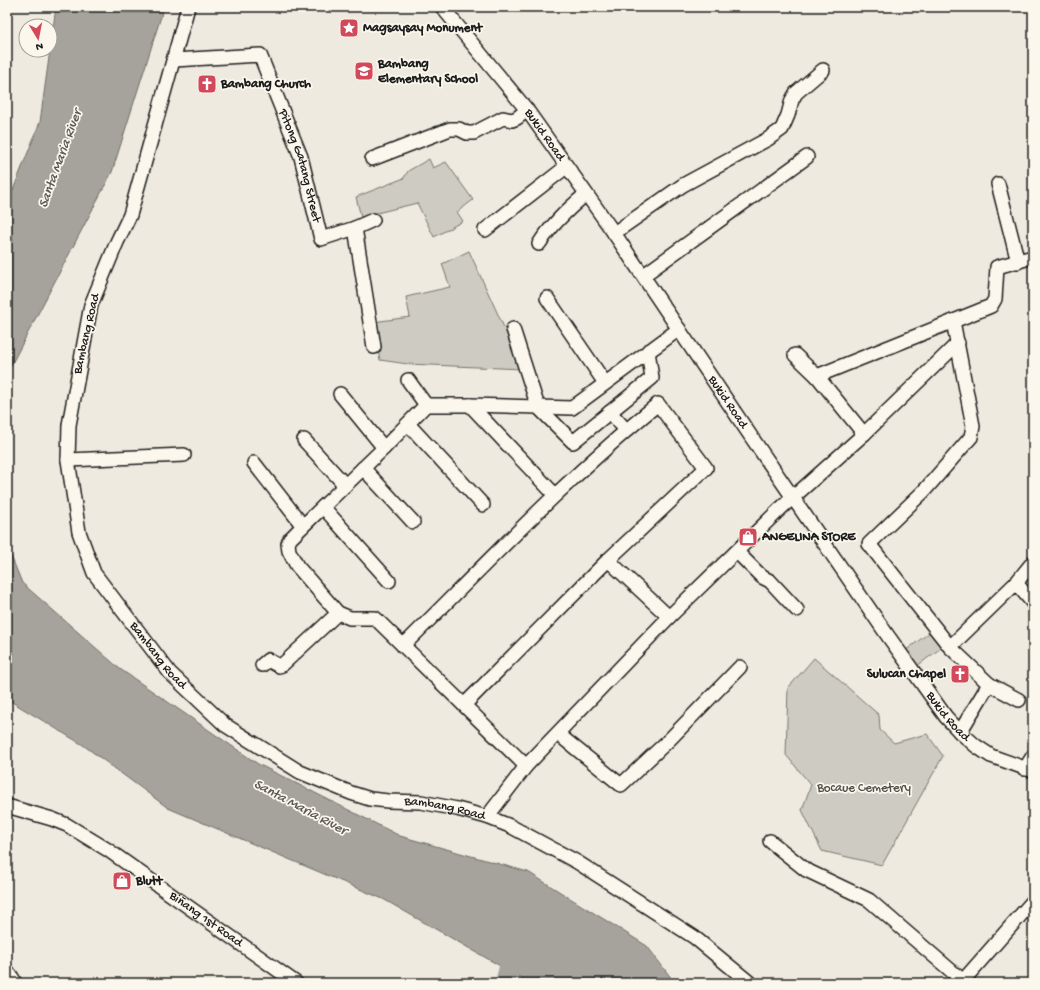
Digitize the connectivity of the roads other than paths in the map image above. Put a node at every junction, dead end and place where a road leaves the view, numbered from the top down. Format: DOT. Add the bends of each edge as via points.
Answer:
graph roads {
  1 [pos="188,7"];
  2 [pos="442,7"];
  3 [pos="174,60"];
  4 [pos="823,70"];
  5 [pos="522,114"];
  6 [pos="807,157"];
  7 [pos="372,159"];
  8 [pos="564,169"];
  9 [pos="998,184"];
  10 [pos="580,199"];
  11 [pos="373,220"];
  12 [pos="355,228"];
  13 [pos="485,230"];
  14 [pos="614,233"];
  15 [pos="539,244"];
  16 [pos="1033,257"];
  17 [pos="1018,262"];
  18 [pos="644,275"];
  19 [pos="547,298"];
  20 [pos="953,321"];
  21 [pos="513,329"];
  22 [pos="671,335"];
  23 [pos="958,343"];
  24 [pos="374,347"];
  25 [pos="648,351"];
  26 [pos="795,355"];
  27 [pos="817,376"];
  28 [pos="408,380"];
  29 [pos="605,383"];
  30 [pos="340,394"];
  31 [pos="426,405"];
  32 [pos="470,405"];
  33 [pos="538,407"];
  34 [pos="610,412"];
  35 [pos="408,424"];
  36 [pos="626,430"];
  37 [pos="864,434"];
  38 [pos="304,440"];
  39 [pos="384,448"];
  40 [pos="184,455"];
  41 [pos="68,460"];
  42 [pos="254,463"];
  43 [pos="363,468"];
  44 [pos="345,485"];
  45 [pos="556,495"];
  46 [pos="792,498"];
  47 [pos="484,505"];
  48 [pos="323,507"];
  49 [pos="413,522"];
  50 [pos="303,526"];
  51 [pos="736,552"];
  52 [pos="608,560"];
  53 [pos="1033,562"];
  54 [pos="389,581"];
  55 [pos="1016,583"];
  56 [pos="1033,603"];
  57 [pos="797,610"];
  58 [pos="338,613"];
  59 [pos="670,617"];
  60 [pos="403,646"];
  61 [pos="950,647"];
  62 [pos="262,665"];
  63 [pos="740,667"];
  64 [pos="989,684"];
  65 [pos="1019,700"];
  66 [pos="464,705"];
  67 [pos="960,732"];
  68 [pos="558,734"];
  69 [pos="1033,756"];
  70 [pos="526,766"];
  71 [pos="1029,770"];
  72 [pos="7,806"];
  73 [pos="487,817"];
  74 [pos="770,841"];
  75 [pos="1033,901"];
  76 [pos="7,978"];
  77 [pos="962,982"];
  78 [pos="10,983"];
  79 [pos="296,983"];
  80 [pos="750,983"];
  1 -- 3 [label="street, Bambang Road"];
  2 -- 5 [label="street, Bukid Road"];
  3 -- 12 [label="street, Pitong Gatang Street" via="260,55 301,157 321,239"];
  3 -- 41 [label="street, Bambang Road" via="130,215 116,242 92,305 69,425"];
  4 -- 14 [label="street" via="796,93 782,129 683,184"];
  5 -- 7 [label="street" via="512,120 503,118 474,133 450,129"];
  5 -- 8 [label="street, Bukid Road"];
  6 -- 18 [label="street"];
  8 -- 10 [label="street, Bukid Road"];
  8 -- 13 [label="street"];
  9 -- 17 [label="street"];
  10 -- 14 [label="street, Bukid Road"];
  10 -- 15 [label="street" via="550,226"];
  11 -- 12 [label="street, Pitong Gatang Street"];
  12 -- 24 [label="street"];
  14 -- 18 [label="street, Bukid Road"];
  16 -- 17 [label="street"];
  17 -- 20 [label="street" via="997,268 991,306"];
  18 -- 22 [label="street, Bukid Road"];
  19 -- 29 [label="street"];
  20 -- 23 [label="street"];
  20 -- 27 [label="street"];
  21 -- 33 [label="street"];
  22 -- 25 [label="street"];
  22 -- 46 [label="street, Bukid Road" via="752,438"];
  23 -- 37 [label="street"];
  23 -- 61 [label="street" via="972,426 971,437 924,491 869,544"];
  25 -- 29 [label="street"];
  25 -- 34 [label="street" via="652,378"];
  26 -- 27 [label="street"];
  27 -- 37 [label="street"];
  28 -- 31 [label="street"];
  29 -- 33 [label="street" via="572,408"];
  30 -- 39 [label="street"];
  31 -- 32 [label="street"];
  31 -- 35 [label="street"];
  32 -- 33 [label="street"];
  32 -- 45 [label="street"];
  33 -- 34 [label="street" via="573,442"];
  34 -- 36 [label="street"];
  35 -- 39 [label="street"];
  35 -- 47 [label="street"];
  36 -- 45 [label="street"];
  36 -- 52 [label="street" via="658,404 706,468"];
  37 -- 46 [label="street"];
  38 -- 44 [label="street"];
  39 -- 43 [label="street"];
  40 -- 41 [label="street"];
  41 -- 73 [label="street, Bambang Road" via="79,532 94,573 170,673 225,725 300,772 351,793 388,802 421,802"];
  42 -- 50 [label="street"];
  43 -- 44 [label="street"];
  43 -- 49 [label="street"];
  44 -- 48 [label="street"];
  45 -- 60 [label="street"];
  46 -- 51 [label="street"];
  46 -- 67 [label="street, Bukid Road" via="946,717"];
  48 -- 50 [label="street"];
  48 -- 54 [label="street"];
  50 -- 58 [label="street" via="290,539 289,551 297,566"];
  51 -- 57 [label="street" via="762,578 770,581"];
  51 -- 59 [label="street"];
  52 -- 59 [label="street"];
  52 -- 66 [label="street"];
  53 -- 55 [label="street"];
  55 -- 56 [label="street"];
  55 -- 61 [label="street"];
  58 -- 60 [label="street" via="350,618 375,618"];
  58 -- 62 [label="street" via="282,665 268,660"];
  59 -- 68 [label="street"];
  60 -- 66 [label="street"];
  61 -- 64 [label="street"];
  63 -- 68 [label="street" via="621,785"];
  64 -- 65 [label="street"];
  64 -- 67 [label="street"];
  66 -- 70 [label="street"];
  67 -- 71 [label="street, Bukid Road" via="991,756"];
  68 -- 70 [label="street"];
  69 -- 71 [label="street"];
  70 -- 73 [label="street"];
  72 -- 79 [label="street, Biñang 1st Road" via="67,825 108,850"];
  73 -- 80 [label="street, Bambang Road" via="577,862 694,937"];
  74 -- 77 [label="street" via="806,870 869,900"];
  75 -- 77 [label="street"];
  76 -- 78 [label="highway"];
}
